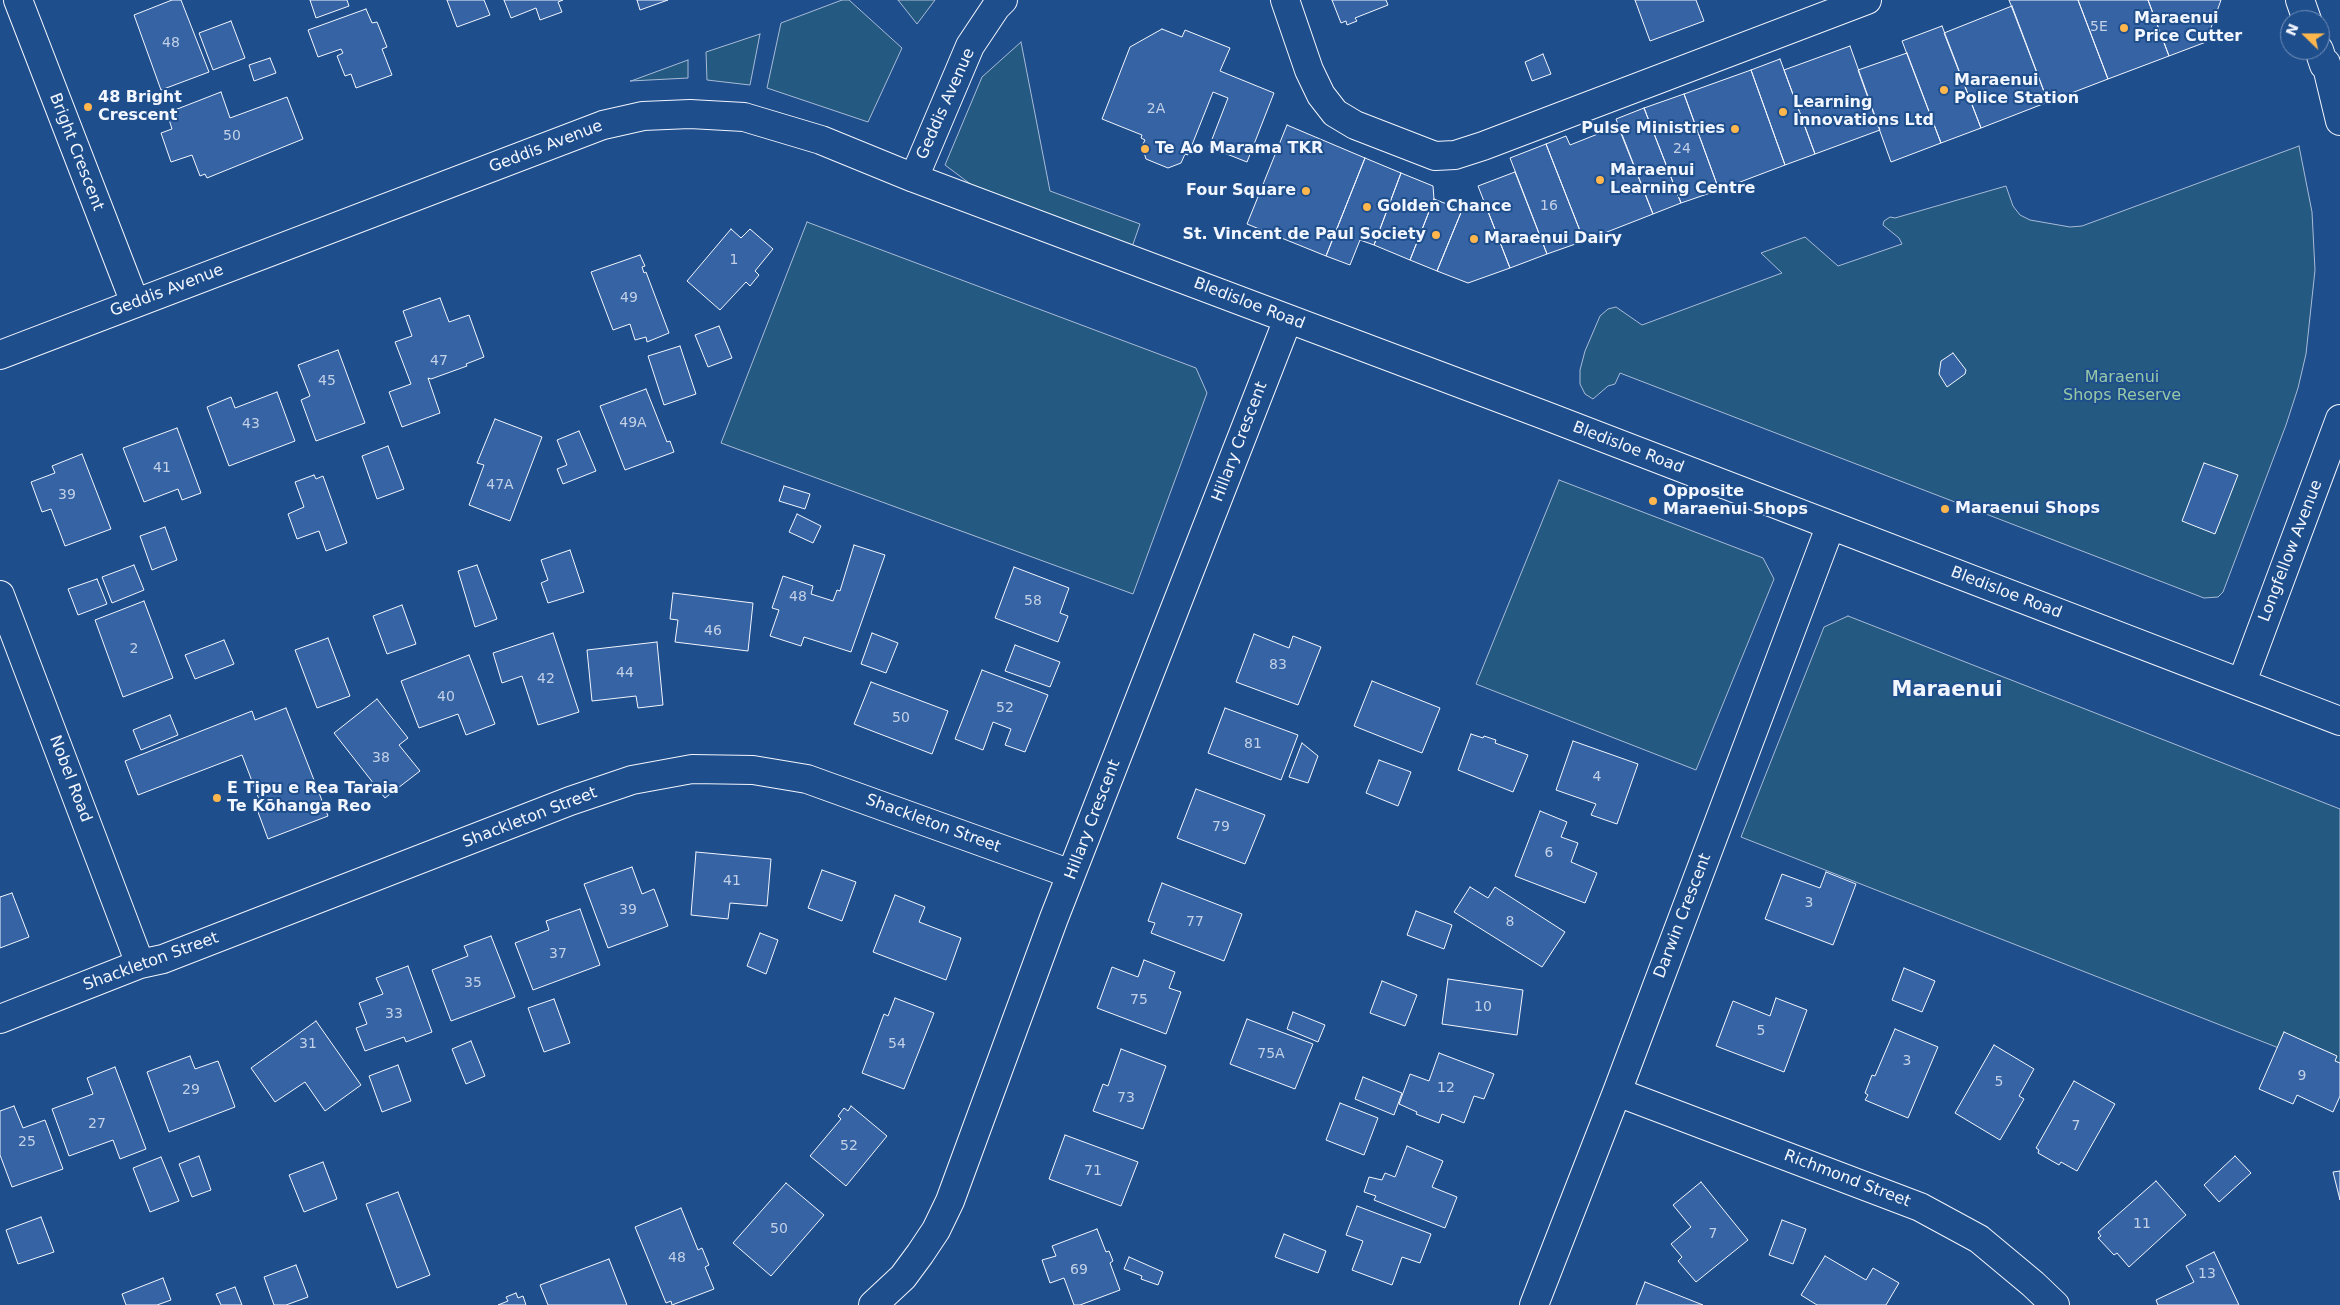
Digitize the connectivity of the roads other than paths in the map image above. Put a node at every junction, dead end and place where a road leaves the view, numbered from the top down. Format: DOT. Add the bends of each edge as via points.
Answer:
graph roads {
  1 [pos="18,0"];
  2 [pos="1003,0"];
  3 [pos="1285,0"];
  4 [pos="1868,0"];
  5 [pos="2322,60"];
  6 [pos="2339,116"];
  7 [pos="914,178"];
  8 [pos="135,303"];
  9 [pos="1288,319"];
  10 [pos="0,355"];
  11 [pos="2340,420"];
  12 [pos="1830,527"];
  13 [pos="0,595"];
  14 [pos="2242,682"];
  15 [pos="2340,721"];
  16 [pos="1072,874"];
  17 [pos="140,964"];
  18 [pos="0,1018"];
  19 [pos="1617,1092"];
  20 [pos="873,1305"];
  21 [pos="1534,1305"];
  22 [pos="2055,1305"];
  1 -- 8 [label="street, Bright Crescent"];
  2 -- 7 [label="street, Geddis Avenue" via="970,46"];
  3 -- 4 [label="street" via="1309,70 1335,113 1355,125 1435,156 1455,155 1484,146"];
  5 -- 6 [label="street" via="2324,65 2326,63"];
  7 -- 8 [label="street, Geddis Avenue" via="822,140 744,117 643,116 603,125 510,159"];
  7 -- 9 [label="street, Bledisloe Road"];
  8 -- 10 [label="street, Geddis Avenue"];
  9 -- 12 [label="street, Bledisloe Road"];
  9 -- 16 [label="street, Hillary Crescent"];
  11 -- 14 [label="street, Longfellow Avenue"];
  12 -- 14 [label="street, Bledisloe Road"];
  12 -- 19 [label="street, Darwin Crescent"];
  13 -- 17 [label="street, Nobel Road"];
  14 -- 15 [label="street, Bledisloe Road"];
  16 -- 17 [label="street, Shackleton Street" via="807,779 753,770 692,769 632,780 163,959"];
  16 -- 20 [label="street, Hillary Crescent" via="950,1201 936,1230 903,1277"];
  17 -- 18 [label="street, Shackleton Street"];
  19 -- 21 [label="street, Darwin Crescent"];
  19 -- 22 [label="street, Richmond Street" via="1920,1207 1979,1239"];
}
